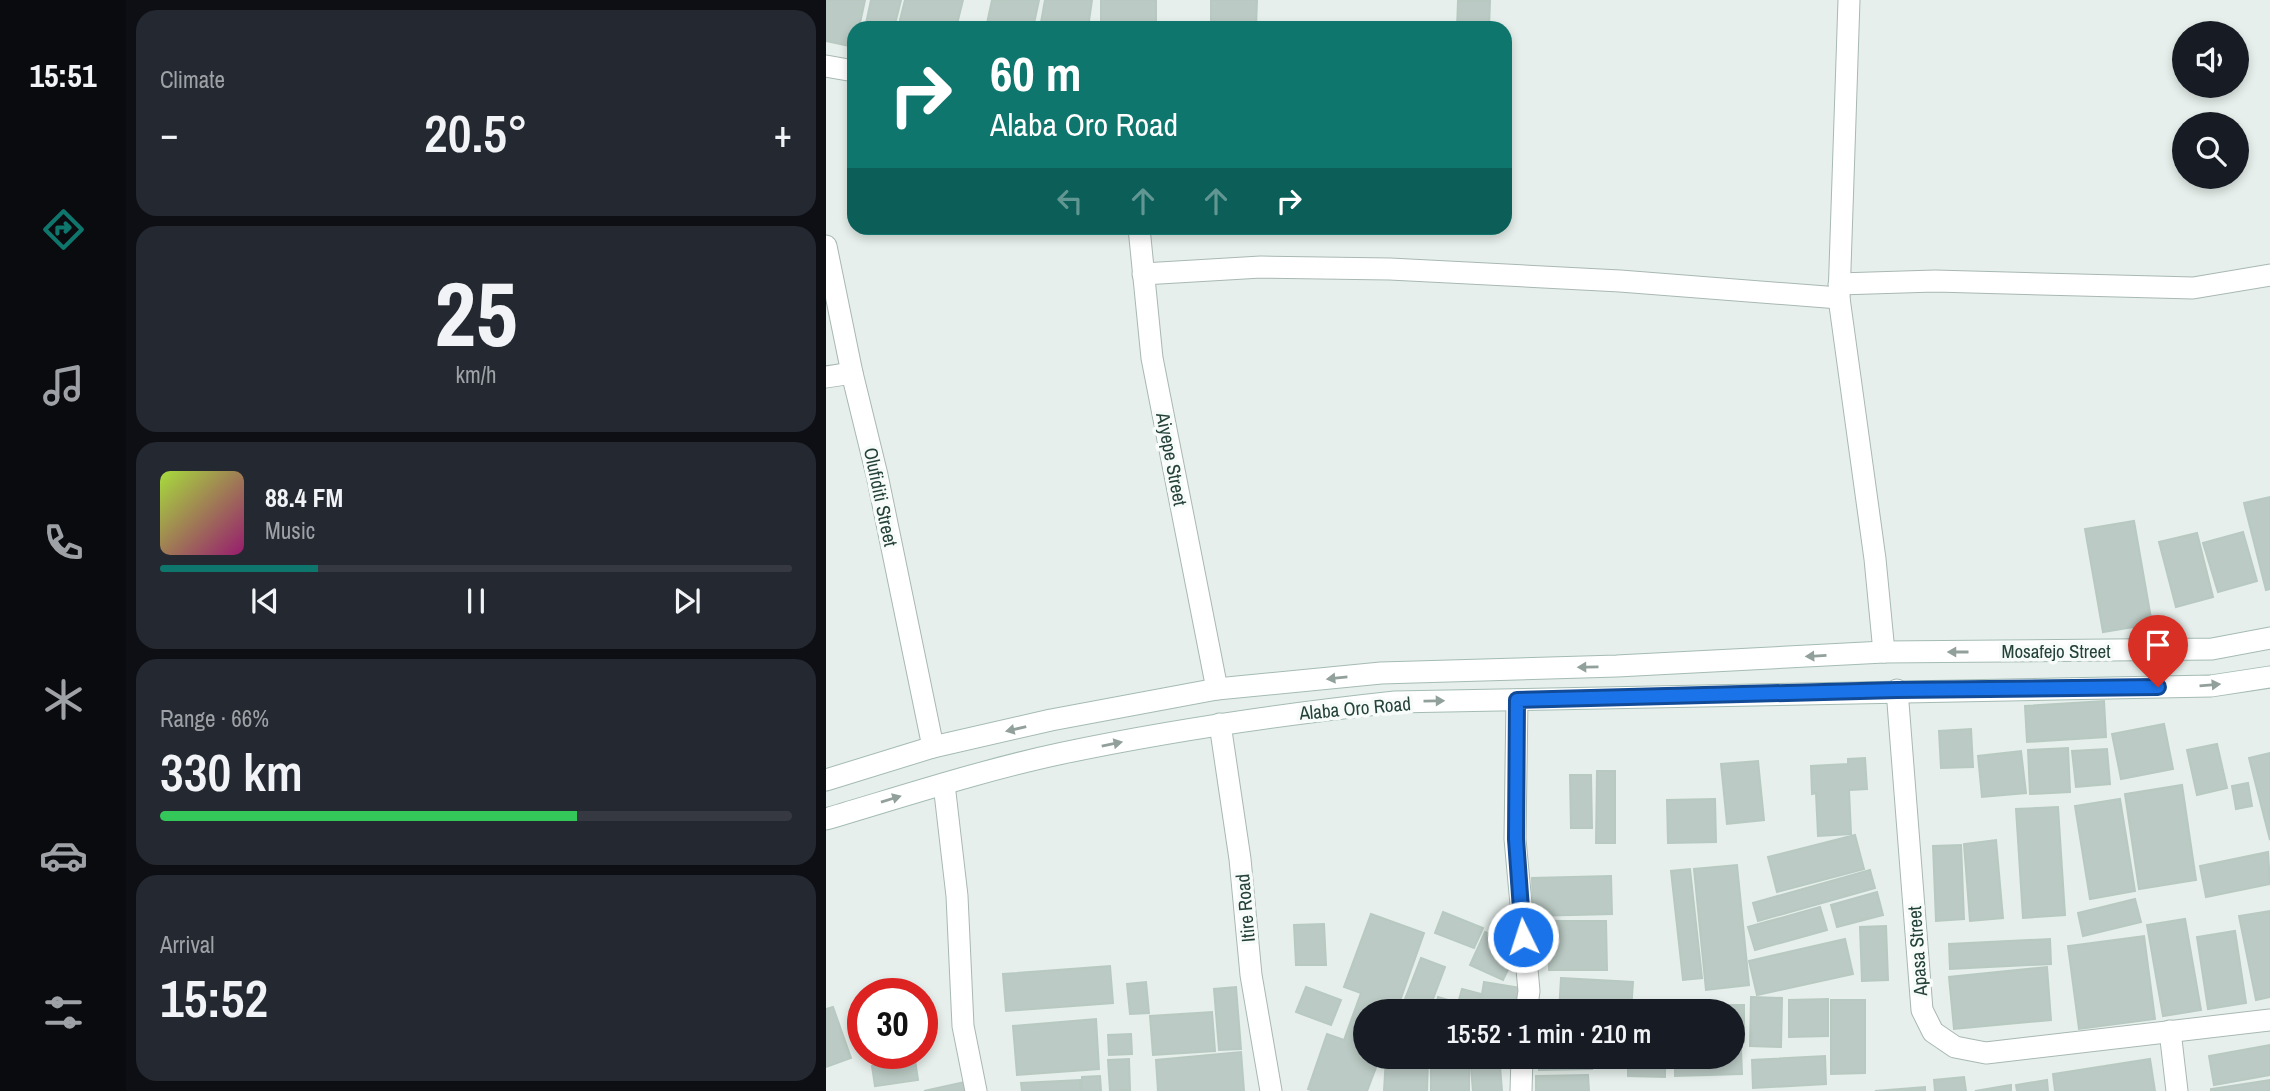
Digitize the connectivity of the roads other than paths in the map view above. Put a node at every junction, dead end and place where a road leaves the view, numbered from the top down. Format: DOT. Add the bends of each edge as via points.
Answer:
graph roads {
  1 [pos="1849,0"];
  2 [pos="826,66"];
  3 [pos="847,70"];
  4 [pos="1140,235"];
  5 [pos="826,246"];
  6 [pos="1143,274"];
  7 [pos="2270,275"];
  8 [pos="1839,291"];
  9 [pos="852,373"];
  10 [pos="826,377"];
  11 [pos="2270,638"];
  12 [pos="1884,652"];
  13 [pos="1617,666"];
  14 [pos="2270,677"];
  15 [pos="1217,689"];
  16 [pos="1897,690"];
  17 [pos="1619,698"];
  18 [pos="1517,700"];
  19 [pos="1220,724"];
  20 [pos="933,747"];
  21 [pos="826,780"];
  22 [pos="944,784"];
  23 [pos="826,819"];
  24 [pos="1528,999"];
  25 [pos="2270,1020"];
  26 [pos="2170,1031"];
  27 [pos="1522,1069"];
  28 [pos="976,1091"];
  29 [pos="1271,1091"];
  30 [pos="1521,1091"];
  31 [pos="2177,1091"];
  1 -- 8 [label="street"];
  2 -- 3 [label="street"];
  4 -- 6 [label="street, Aiyepe Street"];
  5 -- 9 [label="street, Olufiditi Street"];
  6 -- 8 [label="street" via="1261,267 1390,269"];
  6 -- 15 [label="street, Aiyepe Street" via="1152,358"];
  7 -- 8 [label="street" via="2193,288 1935,281"];
  8 -- 12 [label="street"];
  9 -- 10 [label="street"];
  9 -- 20 [label="street, Olufiditi Street"];
  11 -- 12 [label="street, Mosafejo Street, one-way" via="2212,649"];
  12 -- 13 [label="street, Alaba Oro Road, one-way"];
  13 -- 15 [label="street, Alaba Oro Road, one-way" via="1381,673"];
  13 -- 17 [label="street"];
  16 -- 14 [label="street, Mosafejo Street, one-way" via="2211,686"];
  15 -- 20 [label="street, Alaba Oro Road, one-way"];
  16 -- 17 [label="street, Alaba Oro Road"];
  16 -- 26 [label="street, Apasa Street" via="1922,1010 1933,1032 1955,1047 1986,1053"];
  17 -- 18 [label="street, Alaba Oro Road"];
  19 -- 18 [label="street, Alaba Oro Road, one-way" via="1395,702"];
  18 -- 24 [label="street" via="1516,839"];
  22 -- 19 [label="street, Alaba Oro Road, one-way" via="1060,754"];
  19 -- 29 [label="street, Itire Road" via="1251,975"];
  20 -- 21 [label="street, Alaba Oro Road"];
  23 -- 22 [label="street, Alaba Oro Road, one-way"];
  22 -- 28 [label="street" via="957,896 963,1026"];
  25 -- 26 [label="street, Apasa Street"];
  26 -- 31 [label="street"];
  27 -- 30 [label="street"];
}
